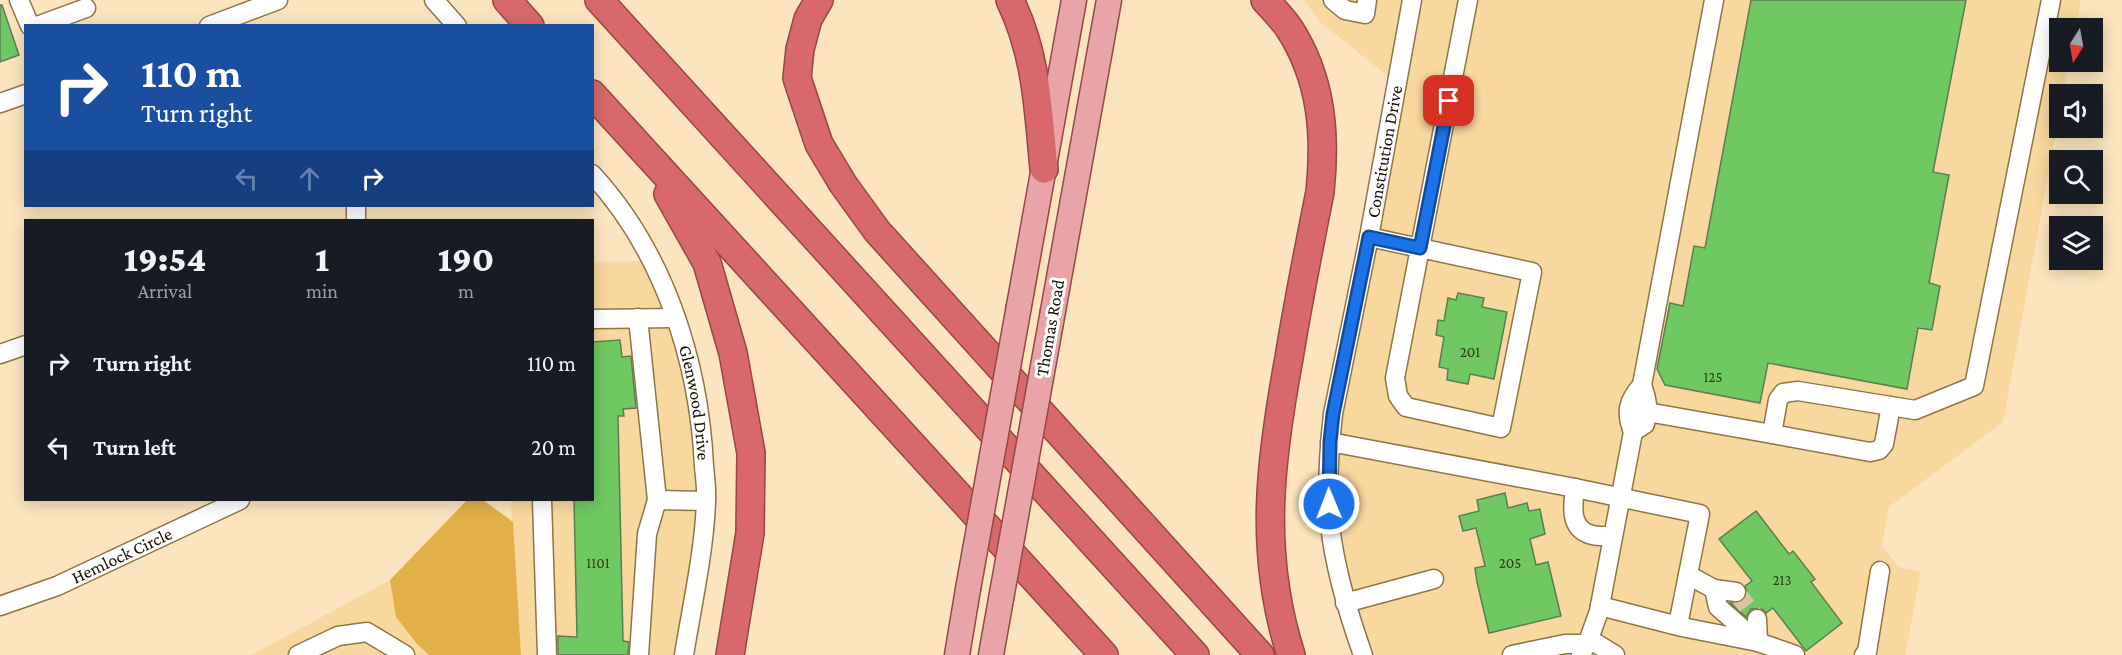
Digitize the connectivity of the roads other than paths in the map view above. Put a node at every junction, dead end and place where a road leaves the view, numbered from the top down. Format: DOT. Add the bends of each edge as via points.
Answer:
graph roads {
  1 [pos="19,0"];
  2 [pos="278,0"];
  3 [pos="434,0"];
  4 [pos="507,0"];
  5 [pos="599,0"];
  6 [pos="819,0"];
  7 [pos="1010,0"];
  8 [pos="1074,0"];
  9 [pos="1109,0"];
  10 [pos="1265,0"];
  11 [pos="1333,0"];
  12 [pos="1367,0"];
  13 [pos="1412,0"];
  14 [pos="1468,0"];
  15 [pos="1714,0"];
  16 [pos="2051,0"];
  17 [pos="86,8"];
  18 [pos="231,22"];
  19 [pos="29,24"];
  20 [pos="42,24"];
  21 [pos="455,24"];
  22 [pos="528,24"];
  23 [pos="24,94"];
  24 [pos="594,96"];
  25 [pos="0,103"];
  26 [pos="644,151"];
  27 [pos="1044,169"];
  28 [pos="594,177"];
  29 [pos="1369,237"];
  30 [pos="1420,248"];
  31 [pos="638,318"];
  32 [pos="676,318"];
  33 [pos="594,319"];
  34 [pos="24,346"];
  35 [pos="0,354"];
  36 [pos="1642,386"];
  37 [pos="1891,406"];
  38 [pos="1647,412"];
  39 [pos="1633,432"];
  40 [pos="1772,435"];
  41 [pos="1330,442"];
  42 [pos="1575,488"];
  43 [pos="1621,497"];
  44 [pos="657,500"];
  45 [pos="238,501"];
  46 [pos="542,501"];
  47 [pos="706,501"];
  48 [pos="1613,536"];
  49 [pos="1880,571"];
  50 [pos="1688,575"];
  51 [pos="1434,579"];
  52 [pos="1714,589"];
  53 [pos="1736,592"];
  54 [pos="1345,603"];
  55 [pos="0,606"];
  56 [pos="1600,606"];
  57 [pos="1758,619"];
  58 [pos="1678,626"];
  59 [pos="1758,642"];
  60 [pos="1586,646"];
  61 [pos="298,655"];
  62 [pos="405,655"];
  63 [pos="547,655"];
  64 [pos="639,655"];
  65 [pos="684,655"];
  66 [pos="730,655"];
  67 [pos="957,655"];
  68 [pos="991,655"];
  69 [pos="1104,655"];
  70 [pos="1195,655"];
  71 [pos="1260,655"];
  72 [pos="1292,655"];
  73 [pos="1363,655"];
  74 [pos="1512,655"];
  75 [pos="1615,655"];
  76 [pos="1795,655"];
  77 [pos="1864,655"];
  1 -- 19 [label="street"];
  2 -- 18 [label="street"];
  3 -- 21 [label="street"];
  4 -- 22 [label="highway"];
  5 -- 70 [label="highway"];
  6 -- 71 [label="highway" via="808,19 797,78 819,144 843,184 877,231"];
  7 -- 27 [label="highway" via="1024,30 1033,64"];
  8 -- 27 [label="main road, Thomas Road"];
  9 -- 68 [label="main road, Thomas Road, bridge"];
  10 -- 72 [label="highway" via="1288,27 1302,52 1314,85 1324,154 1270,479 1273,568"];
  11 -- 12 [label="street" via="1345,10 1365,14"];
  13 -- 29 [label="street, Constitution Drive"];
  14 -- 30 [label="street"];
  15 -- 36 [label="street"];
  16 -- 37 [label="street" via="1974,386 1915,410"];
  17 -- 20 [label="street"];
  23 -- 25 [label="street"];
  24 -- 26 [label="highway"];
  26 -- 66 [label="highway" via="708,263 733,353 752,453 750,532"];
  26 -- 69 [label="highway"];
  27 -- 67 [label="main road, Thomas Road, bridge"];
  28 -- 32 [label="street, Glenwood Drive" via="642,241"];
  29 -- 30 [label="street"];
  29 -- 41 [label="street, Constitution Drive"];
  30 -- 30 [label="street" via="1532,272 1501,428 1406,407 1398,396 1395,378"];
  31 -- 32 [label="street"];
  31 -- 33 [label="street"];
  31 -- 44 [label="street"];
  32 -- 47 [label="street, Glenwood Drive" via="692,369 702,430"];
  34 -- 35 [label="street"];
  36 -- 38 [label="street" via="1649,403"];
  36 -- 39 [label="street" via="1631,398 1628,419"];
  37 -- 40 [label="street" via="1798,391 1783,393 1778,400"];
  37 -- 40 [label="street" via="1884,444 1870,453"];
  38 -- 39 [label="street" via="1645,424"];
  38 -- 40 [label="street"];
  39 -- 43 [label="street"];
  41 -- 42 [label="street"];
  41 -- 54 [label="street, Constitution Drive" via="1330,525"];
  42 -- 43 [label="street"];
  42 -- 48 [label="street" via="1572,511 1576,524 1588,534"];
  43 -- 48 [label="street"];
  43 -- 50 [label="street" via="1700,514"];
  44 -- 47 [label="street"];
  44 -- 64 [label="street" via="647,534"];
  45 -- 55 [label="street, Hemlock Circle" via="57,586"];
  46 -- 63 [label="street"];
  47 -- 65 [label="street, Glenwood Drive"];
  48 -- 56 [label="street"];
  49 -- 77 [label="street"];
  50 -- 52 [label="street"];
  50 -- 58 [label="street"];
  51 -- 54 [label="street"];
  52 -- 53 [label="street"];
  52 -- 59 [label="street" via="1718,607"];
  54 -- 73 [label="street, Constitution Drive"];
  56 -- 58 [label="street"];
  56 -- 60 [label="street"];
  57 -- 59 [label="street"];
  58 -- 59 [label="street"];
  59 -- 76 [label="street"];
  60 -- 74 [label="street" via="1564,644"];
  60 -- 75 [label="street"];
  61 -- 62 [label="street" via="338,636 367,632"];
}
